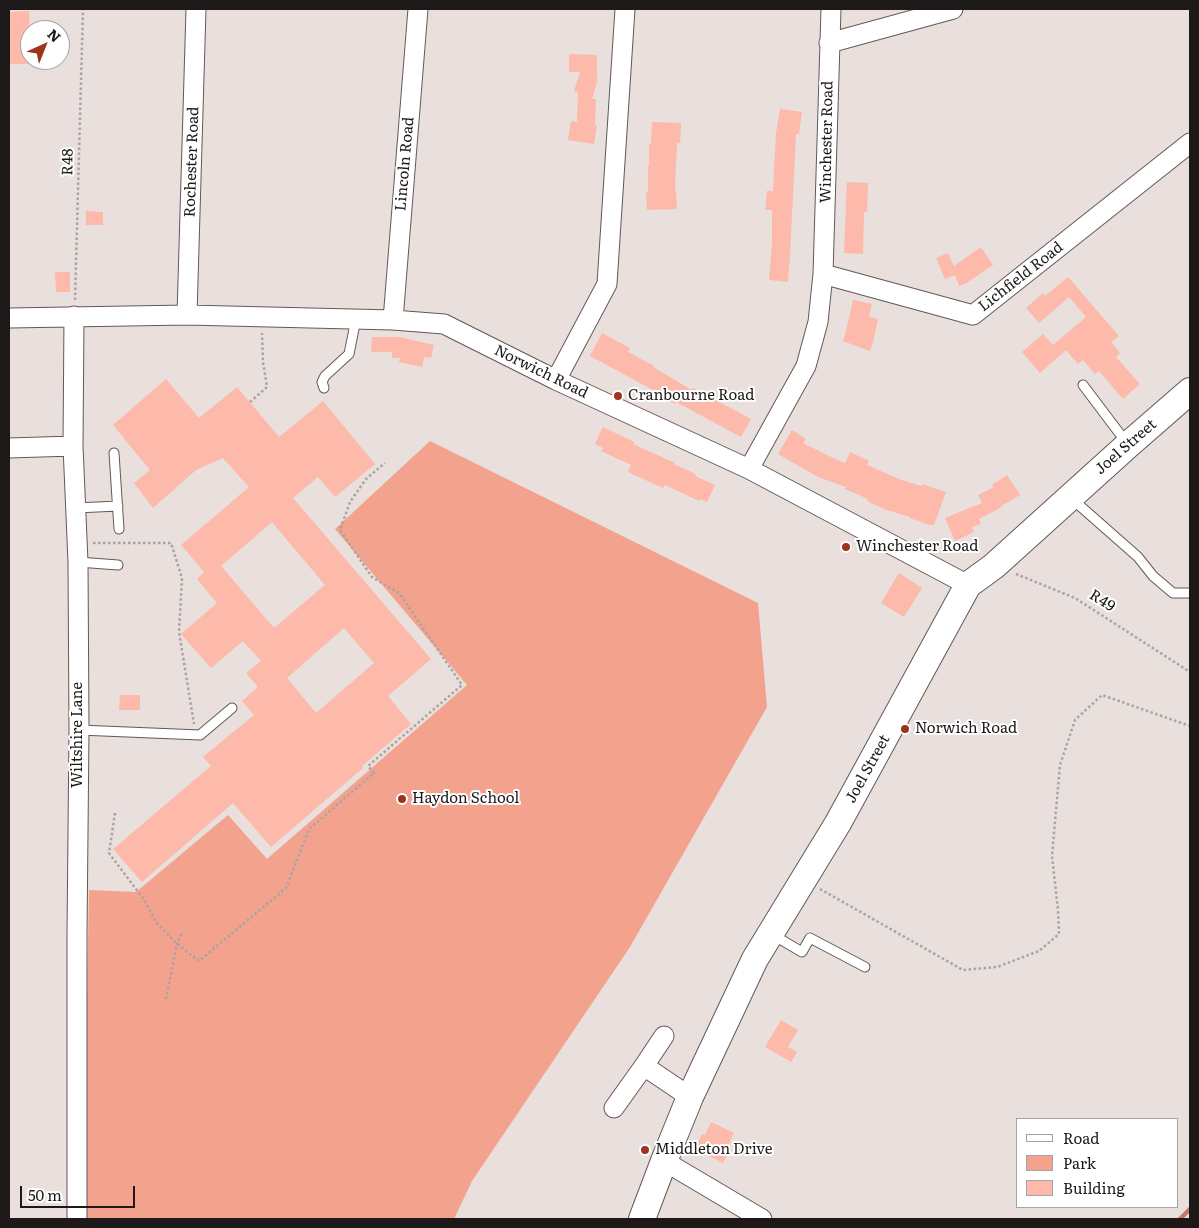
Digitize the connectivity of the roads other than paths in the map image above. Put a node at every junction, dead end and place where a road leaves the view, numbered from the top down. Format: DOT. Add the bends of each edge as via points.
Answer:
graph roads {
  1 [pos="196,9"];
  2 [pos="418,9"];
  3 [pos="625,9"];
  4 [pos="831,9"];
  5 [pos="953,9"];
  6 [pos="829,43"];
  7 [pos="1190,143"];
  8 [pos="823,274"];
  9 [pos="74,316"];
  10 [pos="187,316"];
  11 [pos="9,318"];
  12 [pos="356,319"];
  13 [pos="393,320"];
  14 [pos="556,380"];
  15 [pos="1083,385"];
  16 [pos="324,388"];
  17 [pos="1190,391"];
  18 [pos="1128,444"];
  19 [pos="73,446"];
  20 [pos="9,448"];
  21 [pos="114,453"];
  22 [pos="749,469"];
  23 [pos="1069,497"];
  24 [pos="118,506"];
  25 [pos="76,508"];
  26 [pos="119,529"];
  27 [pos="78,562"];
  28 [pos="118,565"];
  29 [pos="968,585"];
  30 [pos="1190,593"];
  31 [pos="232,708"];
  32 [pos="79,730"];
  33 [pos="770,934"];
  34 [pos="865,967"];
  35 [pos="664,1036"];
  36 [pos="644,1066"];
  37 [pos="690,1097"];
  38 [pos="614,1108"];
  39 [pos="664,1161"];
  40 [pos="77,1219"];
  41 [pos="642,1219"];
  42 [pos="762,1219"];
  1 -- 10 [label="street, Rochester Road"];
  2 -- 13 [label="street, Lincoln Road"];
  3 -- 14 [label="street" via="607,284"];
  4 -- 6 [label="street, Winchester Road"];
  5 -- 6 [label="street"];
  6 -- 8 [label="street, Winchester Road"];
  7 -- 8 [label="street, Lichfield Road" via="974,314"];
  8 -- 22 [label="street, Winchester Road" via="818,322 806,366"];
  9 -- 10 [label="street, Norwich Road"];
  9 -- 11 [label="street"];
  9 -- 19 [label="street, Wiltshire Lane"];
  10 -- 12 [label="street, Norwich Road"];
  12 -- 13 [label="street, Norwich Road"];
  12 -- 16 [label="lane" via="348,354 325,376"];
  13 -- 14 [label="street, Norwich Road" via="444,324"];
  14 -- 22 [label="street, Norwich Road"];
  15 -- 18 [label="lane"];
  17 -- 18 [label="main road, Joel Street"];
  18 -- 23 [label="main road, Joel Street"];
  19 -- 20 [label="street"];
  19 -- 25 [label="street, Wiltshire Lane"];
  21 -- 24 [label="lane"];
  22 -- 29 [label="street, Norwich Road"];
  23 -- 29 [label="main road, Joel Street" via="994,566"];
  23 -- 30 [label="lane" via="1138,557 1173,593"];
  24 -- 25 [label="lane"];
  24 -- 26 [label="lane"];
  25 -- 27 [label="street, Wiltshire Lane"];
  27 -- 28 [label="lane"];
  27 -- 32 [label="street, Wiltshire Lane"];
  29 -- 33 [label="main road, Joel Street" via="838,823"];
  31 -- 32 [label="lane" via="200,735"];
  32 -- 40 [label="street, Wiltshire Lane"];
  33 -- 34 [label="lane" via="802,952 810,938"];
  33 -- 37 [label="main road, Joel Street"];
  35 -- 36 [label="street"];
  36 -- 37 [label="street"];
  36 -- 38 [label="street"];
  37 -- 39 [label="main road, Joel Street"];
  39 -- 41 [label="main road, Joel Street"];
  39 -- 42 [label="street"];
}
